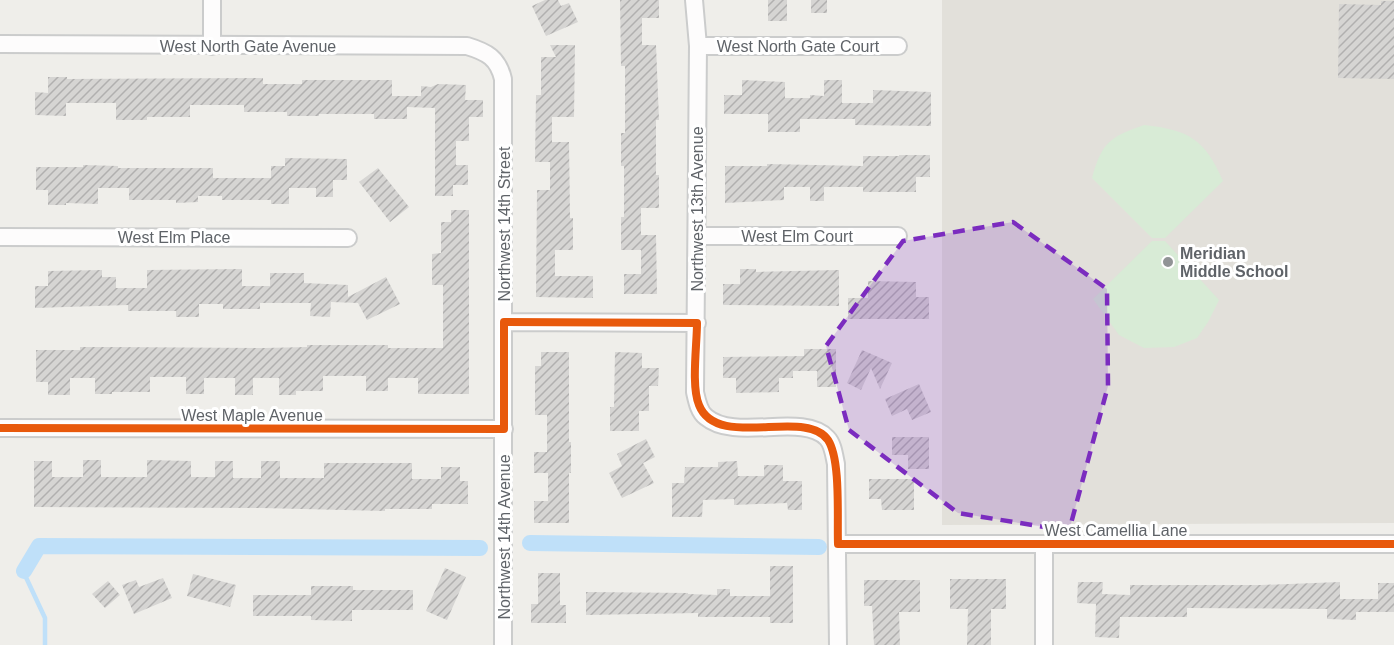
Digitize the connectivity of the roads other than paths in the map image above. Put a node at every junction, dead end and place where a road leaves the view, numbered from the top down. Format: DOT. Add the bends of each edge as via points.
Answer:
graph roads {
  1 [pos="212,0"];
  2 [pos="694,0"];
  3 [pos="0,44"];
  4 [pos="212,46"];
  5 [pos="698,46"];
  6 [pos="898,46"];
  7 [pos="494,58"];
  8 [pos="697,236"];
  9 [pos="898,236"];
  10 [pos="0,237"];
  11 [pos="348,238"];
  12 [pos="504,322"];
  13 [pos="697,323"];
  14 [pos="0,428"];
  15 [pos="504,429"];
  16 [pos="838,544"];
  17 [pos="1044,544"];
  18 [pos="1394,544"];
  19 [pos="504,645"];
  20 [pos="838,645"];
  21 [pos="1044,645"];
  1 -- 4 [label="street"];
  2 -- 5 [label="street, Northwest 13th Avenue"];
  3 -- 4 [label="street, West North Gate Avenue"];
  4 -- 7 [label="street, West North Gate Avenue" via="467,46"];
  5 -- 6 [label="street, West North Gate Court"];
  5 -- 8 [label="street, Northwest 13th Avenue"];
  7 -- 12 [label="street, Northwest 14th Street" via="503,79"];
  8 -- 9 [label="street, West Elm Court"];
  8 -- 13 [label="street, Northwest 13th Avenue"];
  10 -- 11 [label="street, West Elm Place"];
  12 -- 13 [label="street"];
  12 -- 15 [label="street, Northwest 14th Street"];
  13 -- 16 [label="street, Northwest 13th Avenue" via="695,392 705,416 730,427 801,427 827,438 836,464"];
  14 -- 15 [label="street, West Maple Avenue"];
  15 -- 19 [label="street, Northwest 14th Avenue"];
  16 -- 17 [label="street, West Camellia Lane"];
  16 -- 20 [label="street"];
  17 -- 18 [label="street, West Camellia Lane"];
  17 -- 21 [label="street"];
}
